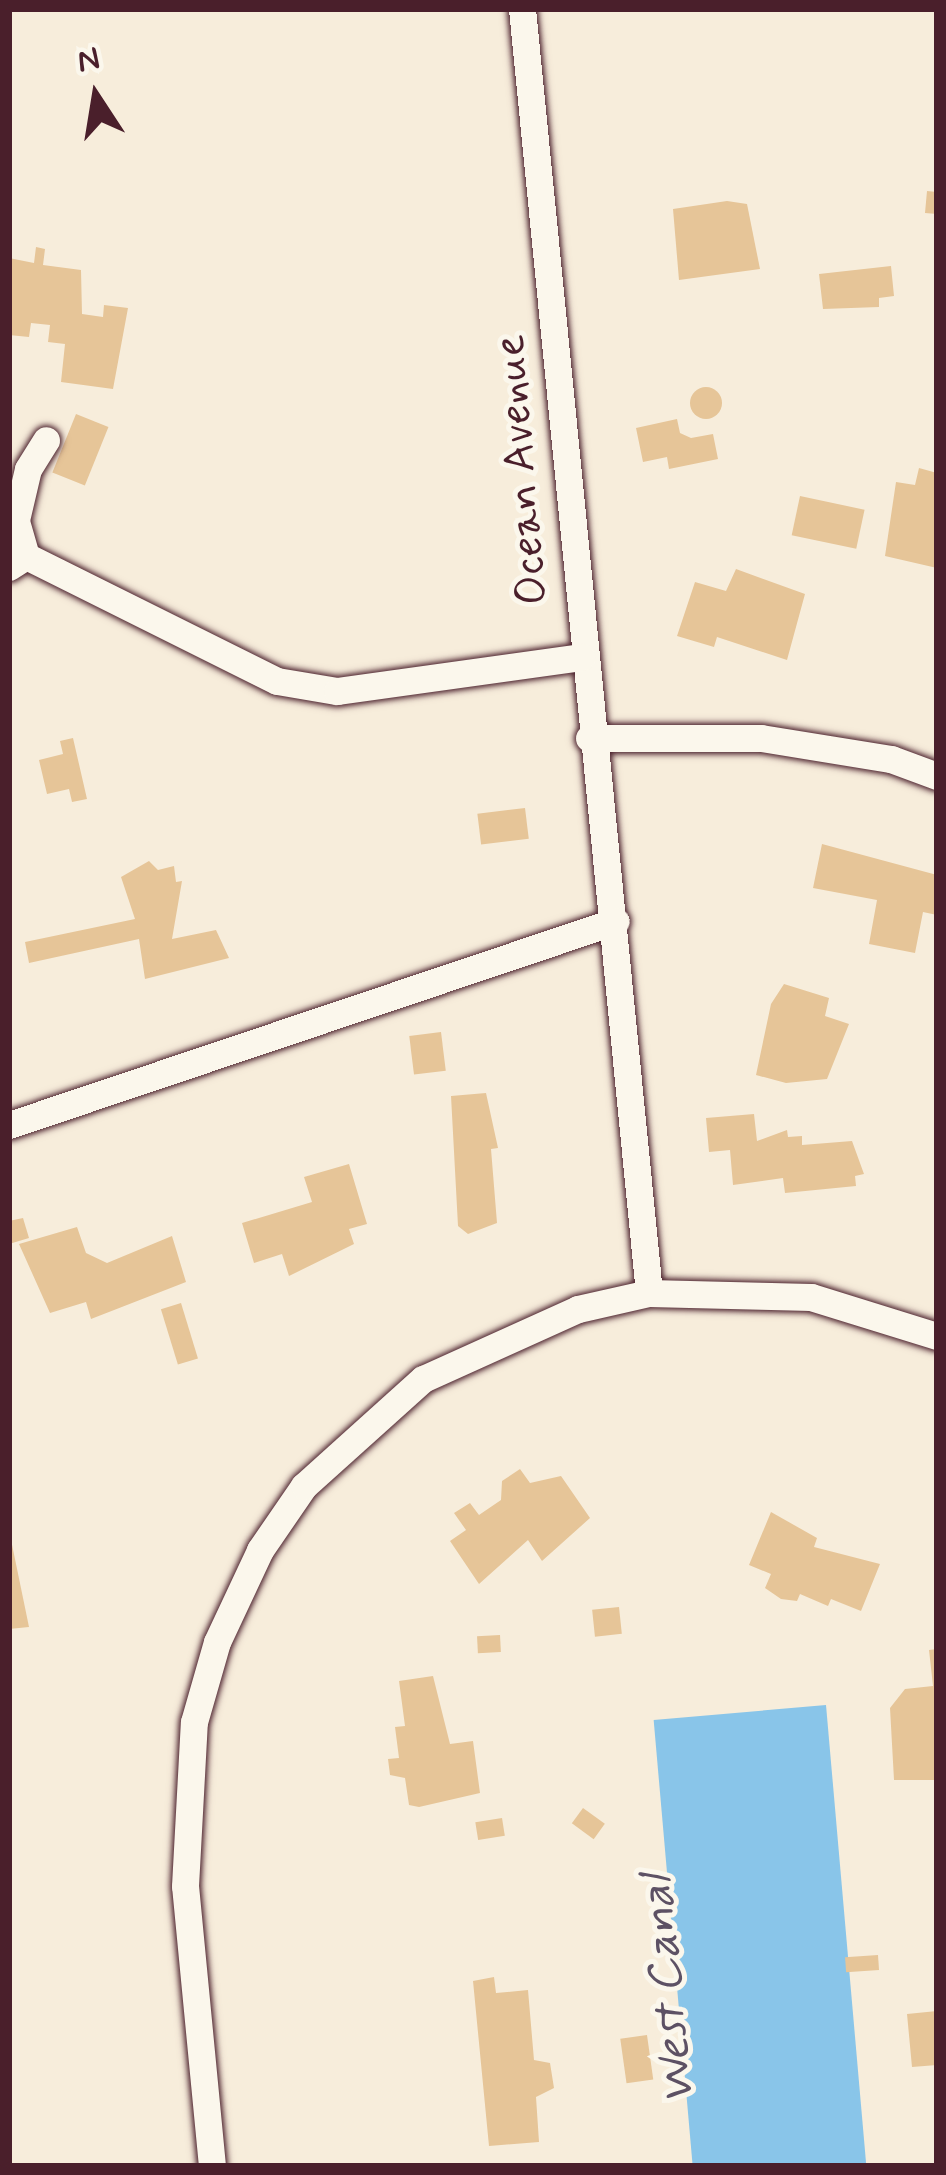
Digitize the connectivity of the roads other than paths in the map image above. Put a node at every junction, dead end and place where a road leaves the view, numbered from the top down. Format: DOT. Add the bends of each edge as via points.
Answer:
graph roads {
  1 [pos="522,9"];
  2 [pos="46,440"];
  3 [pos="15,554"];
  4 [pos="582,657"];
  5 [pos="589,738"];
  6 [pos="937,776"];
  7 [pos="616,921"];
  8 [pos="9,1125"];
  9 [pos="649,1293"];
  10 [pos="937,1336"];
  11 [pos="212,2166"];
  1 -- 4 [label="street, Ocean Avenue"];
  2 -- 3 [label="street" via="28,469"];
  3 -- 4 [label="street" via="278,681 337,691"];
  4 -- 5 [label="street, Ocean Avenue"];
  5 -- 6 [label="street" via="761,738 891,759"];
  5 -- 7 [label="street, Ocean Avenue"];
  7 -- 8 [label="street"];
  7 -- 9 [label="street, Ocean Avenue"];
  9 -- 10 [label="street" via="811,1297"];
  9 -- 11 [label="street" via="578,1309 423,1379 304,1486 260,1550 217,1642 194,1722 184,1811"];
}
